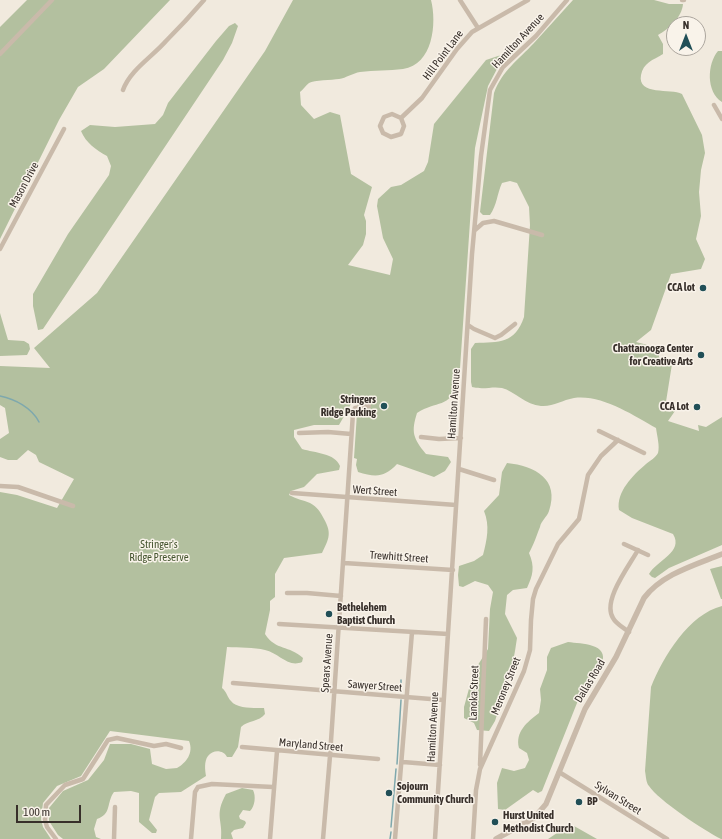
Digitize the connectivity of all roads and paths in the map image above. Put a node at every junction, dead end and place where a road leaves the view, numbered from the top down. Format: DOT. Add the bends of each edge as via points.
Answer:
graph roads {
  1 [pos="52,0"];
  2 [pos="204,0"];
  3 [pos="460,0"];
  4 [pos="528,0"];
  5 [pos="567,0"];
  6 [pos="478,28"];
  7 [pos="0,54"];
  8 [pos="123,90"];
  9 [pos="714,105"];
  10 [pos="401,118"];
  11 [pos="722,119"];
  12 [pos="64,129"];
  13 [pos="475,230"];
  14 [pos="542,235"];
  15 [pos="0,249"];
  16 [pos="515,324"];
  17 [pos="468,325"];
  18 [pos="369,406"];
  19 [pos="599,431"];
  20 [pos="299,433"];
  21 [pos="351,434"];
  22 [pos="421,437"];
  23 [pos="461,438"];
  24 [pos="618,440"];
  25 [pos="644,453"];
  26 [pos="459,469"];
  27 [pos="494,480"];
  28 [pos="0,486"];
  29 [pos="292,493"];
  30 [pos="347,498"];
  31 [pos="456,505"];
  32 [pos="72,506"];
  33 [pos="624,544"];
  34 [pos="638,550"];
  35 [pos="722,554"];
  36 [pos="648,555"];
  37 [pos="344,563"];
  38 [pos="453,570"];
  39 [pos="287,593"];
  40 [pos="341,596"];
  41 [pos="486,619"];
  42 [pos="279,624"];
  43 [pos="339,628"];
  44 [pos="412,632"];
  45 [pos="629,632"];
  46 [pos="448,634"];
  47 [pos="233,683"];
  48 [pos="334,692"];
  49 [pos="408,697"];
  50 [pos="443,700"];
  51 [pos="242,747"];
  52 [pos="180,748"];
  53 [pos="276,751"];
  54 [pos="330,756"];
  55 [pos="378,759"];
  56 [pos="402,762"];
  57 [pos="440,765"];
  58 [pos="480,769"];
  59 [pos="559,772"];
  60 [pos="273,787"];
  61 [pos="115,807"];
  62 [pos="56,839"];
  63 [pos="114,839"];
  64 [pos="191,839"];
  65 [pos="270,839"];
  66 [pos="323,839"];
  67 [pos="395,839"];
  68 [pos="435,839"];
  69 [pos="473,839"];
  70 [pos="496,839"];
  71 [pos="667,839"];
  1 -- 7 [label="street"];
  2 -- 8 [label="street" via="166,42 135,71"];
  3 -- 6 [label="street"];
  4 -- 6 [label="street, Hill Point Lane"];
  5 -- 13 [label="street, Hamilton Avenue" via="536,36 503,67 492,84 481,156"];
  6 -- 10 [label="street, Hill Point Lane" via="461,43 422,98"];
  9 -- 11 [label="street"];
  10 -- 10 [label="street" via="404,128 399,135 391,137 383,134 380,126 384,117 392,114"];
  12 -- 15 [label="street, Mason Drive"];
  13 -- 14 [label="street" via="484,223 494,221"];
  13 -- 17 [label="street, Hamilton Avenue"];
  16 -- 17 [label="street" via="495,338"];
  17 -- 23 [label="street, Hamilton Avenue"];
  18 -- 21 [label="street, Spears Avenue" via="354,408"];
  19 -- 24 [label="street"];
  20 -- 21 [label="street"];
  21 -- 30 [label="street, Spears Avenue"];
  22 -- 23 [label="street"];
  23 -- 26 [label="street, Hamilton Avenue"];
  24 -- 25 [label="street"];
  24 -- 58 [label="street, Meroney Street" via="601,456 588,475 578,519 558,544 536,590 532,606 530,650 524,671"];
  26 -- 27 [label="street"];
  26 -- 31 [label="street, Hamilton Avenue"];
  28 -- 32 [label="street" via="18,487"];
  29 -- 30 [label="street, Wert Street"];
  30 -- 31 [label="street, Wert Street"];
  30 -- 37 [label="street, Spears Avenue"];
  31 -- 38 [label="street, Hamilton Avenue"];
  33 -- 34 [label="street"];
  34 -- 36 [label="street"];
  34 -- 45 [label="street" via="612,594 610,605 612,618"];
  35 -- 45 [label="street, Dallas Road" via="657,584 644,598"];
  37 -- 38 [label="street, Trewhitt Street"];
  37 -- 40 [label="street, Spears Avenue"];
  38 -- 46 [label="street, Hamilton Avenue"];
  39 -- 40 [label="street"];
  40 -- 43 [label="street, Spears Avenue"];
  41 -- 58 [label="street, Lanoka Street"];
  42 -- 43 [label="street"];
  43 -- 44 [label="street"];
  43 -- 48 [label="street, Spears Avenue"];
  44 -- 46 [label="street"];
  44 -- 49 [label="street"];
  45 -- 59 [label="street, Dallas Road" via="590,699"];
  46 -- 50 [label="street, Hamilton Avenue"];
  47 -- 48 [label="street, Sawyer Street"];
  48 -- 49 [label="street, Sawyer Street"];
  48 -- 54 [label="street, Spears Avenue"];
  49 -- 50 [label="street, Sawyer Street"];
  49 -- 56 [label="street"];
  50 -- 57 [label="street, Hamilton Avenue"];
  51 -- 53 [label="street, Maryland Street"];
  52 -- 62 [label="street" via="166,744 154,746 117,738 108,740 83,779 65,785 46,805 44,820"];
  53 -- 54 [label="street, Maryland Street"];
  53 -- 60 [label="street"];
  54 -- 55 [label="street, Maryland Street"];
  54 -- 66 [label="street, Spears Avenue"];
  56 -- 57 [label="street"];
  56 -- 67 [label="street"];
  57 -- 68 [label="street, Hamilton Avenue"];
  58 -- 69 [label="street, Meroney Street"];
  59 -- 70 [label="street, Dallas Road" via="546,804 534,818"];
  59 -- 71 [label="street, Sylvan Street"];
  60 -- 64 [label="street" via="212,784 198,787 195,792"];
  60 -- 65 [label="street"];
  61 -- 63 [label="street"];
}
